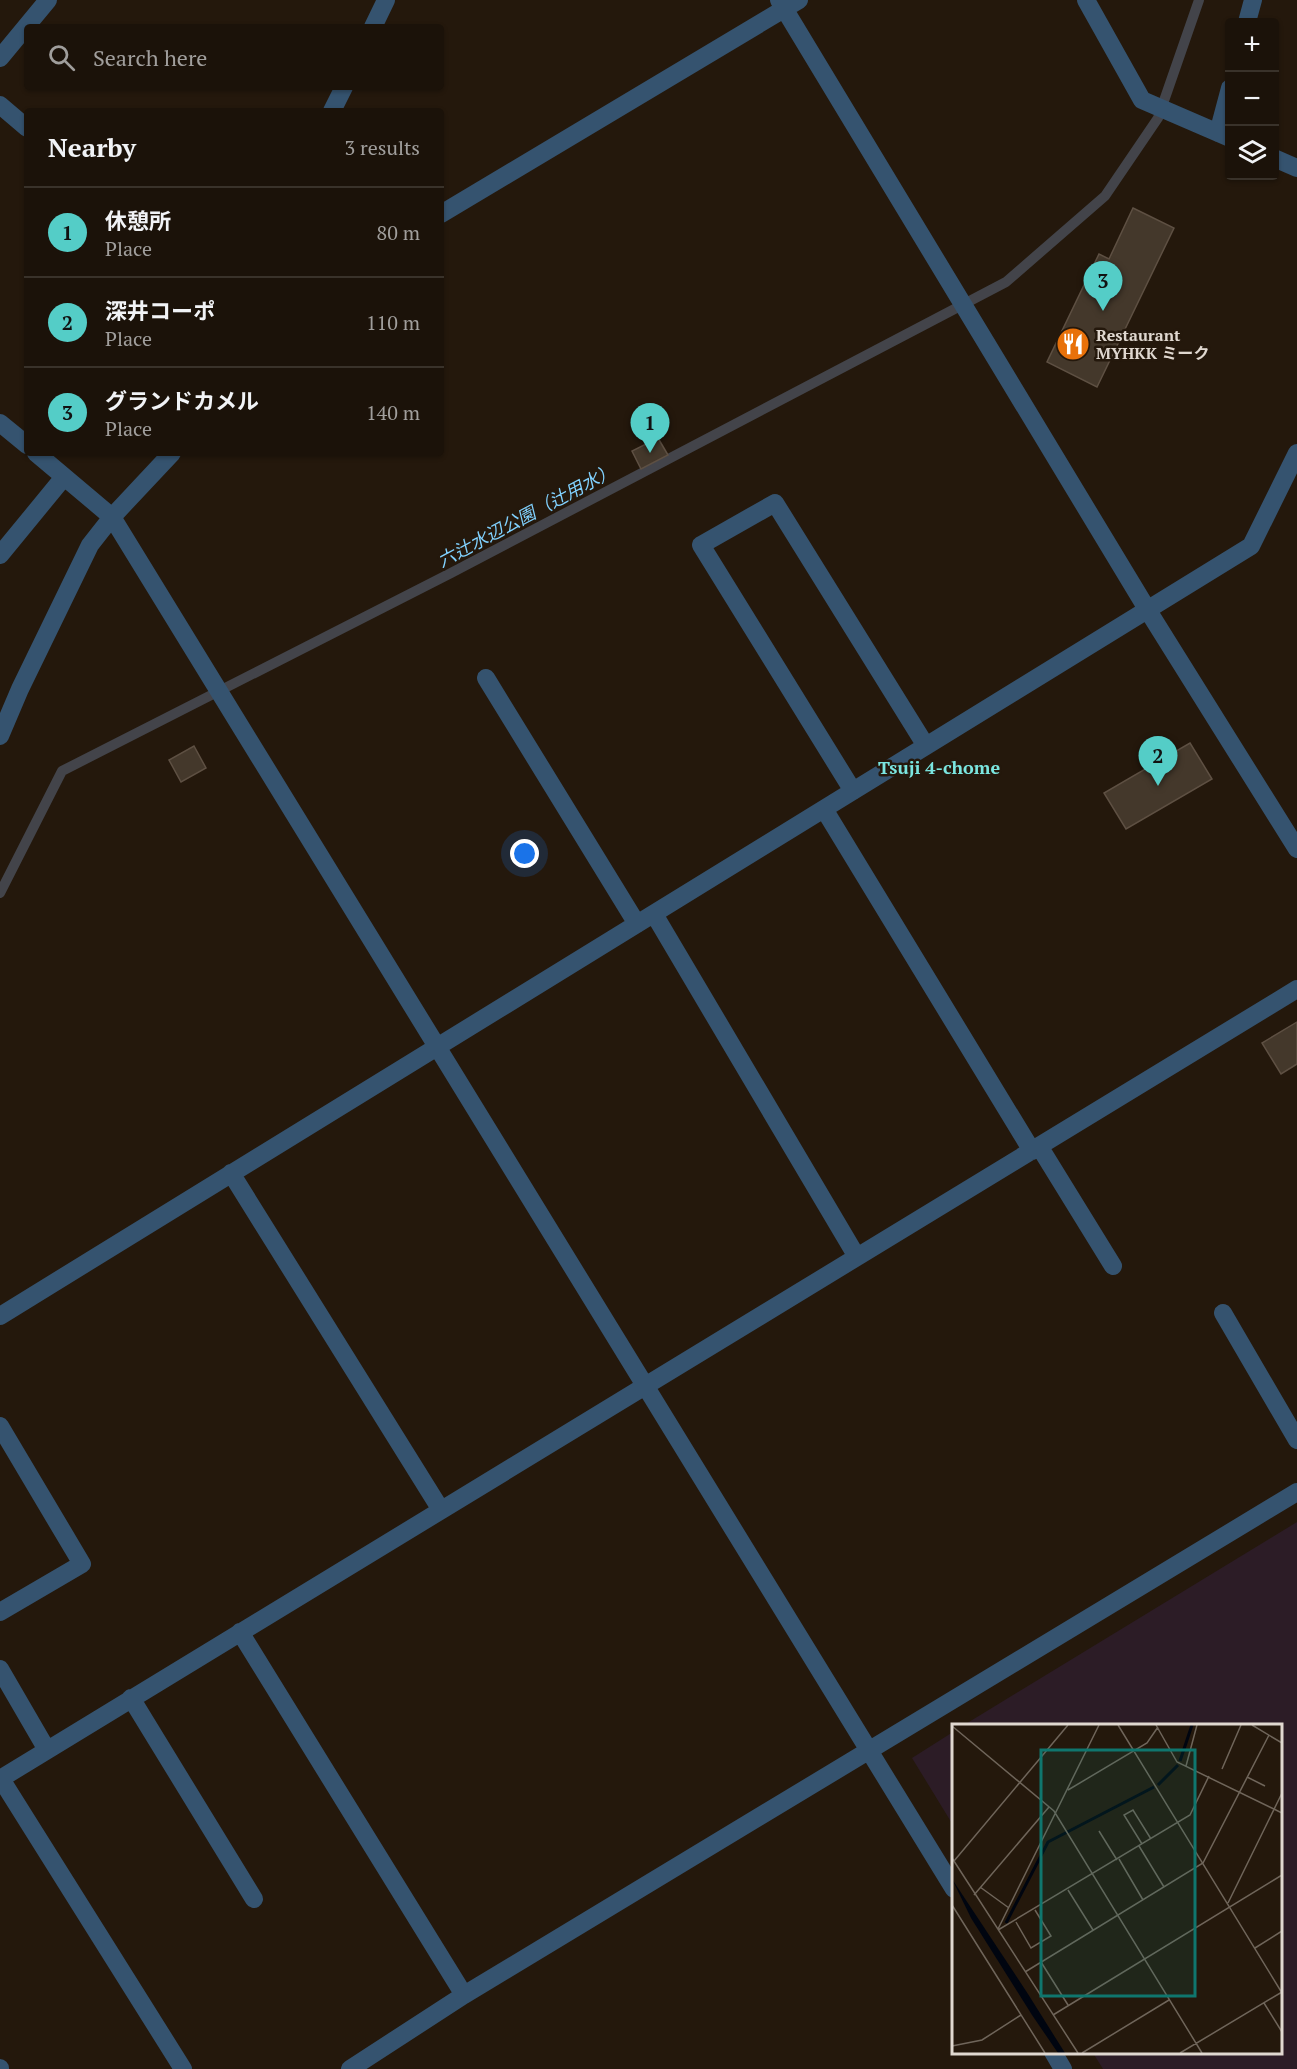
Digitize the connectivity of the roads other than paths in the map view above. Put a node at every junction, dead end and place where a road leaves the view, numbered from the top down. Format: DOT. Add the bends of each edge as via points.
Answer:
graph roads {
  1 [pos="48,0"];
  2 [pos="386,0"];
  3 [pos="1086,0"];
  4 [pos="1253,0"];
  5 [pos="788,3"];
  6 [pos="1248,18"];
  7 [pos="28,24"];
  8 [pos="374,24"];
  9 [pos="24,29"];
  10 [pos="0,58"];
  11 [pos="342,90"];
  12 [pos="0,105"];
  13 [pos="334,108"];
  14 [pos="24,125"];
  15 [pos="1224,136"];
  16 [pos="1279,160"];
  17 [pos="1297,168"];
  18 [pos="444,212"];
  19 [pos="0,423"];
  20 [pos="24,443"];
  21 [pos="1297,453"];
  22 [pos="40,456"];
  23 [pos="169,456"];
  24 [pos="64,477"];
  25 [pos="112,517"];
  26 [pos="0,555"];
  27 [pos="1148,609"];
  28 [pos="486,678"];
  29 [pos="0,736"];
  30 [pos="926,746"];
  31 [pos="853,791"];
  32 [pos="824,809"];
  33 [pos="1297,849"];
  34 [pos="654,914"];
  35 [pos="637,924"];
  36 [pos="1297,989"];
  37 [pos="437,1047"];
  38 [pos="1036,1148"];
  39 [pos="231,1173"];
  40 [pos="856,1257"];
  41 [pos="1113,1266"];
  42 [pos="1222,1313"];
  43 [pos="0,1316"];
  44 [pos="645,1385"];
  45 [pos="0,1426"];
  46 [pos="1297,1440"];
  47 [pos="1297,1492"];
  48 [pos="441,1510"];
  49 [pos="0,1612"];
  50 [pos="240,1632"];
  51 [pos="0,1669"];
  52 [pos="131,1698"];
  53 [pos="47,1750"];
  54 [pos="869,1751"];
  55 [pos="0,1779"];
  56 [pos="952,1886"];
  57 [pos="254,1899"];
  58 [pos="464,1995"];
  59 [pos="1054,2054"];
  60 [pos="183,2069"];
  61 [pos="350,2069"];
  62 [pos="1063,2069"];
  1 -- 7 [label="street"];
  2 -- 8 [label="street"];
  3 -- 15 [label="street" via="1142,100"];
  4 -- 6 [label="street"];
  5 -- 18 [label="street"];
  5 -- 27 [label="street"];
  9 -- 10 [label="street"];
  11 -- 13 [label="street"];
  12 -- 14 [label="street"];
  16 -- 17 [label="street"];
  19 -- 20 [label="street"];
  21 -- 27 [label="street" via="1251,546"];
  22 -- 24 [label="street"];
  23 -- 25 [label="street"];
  24 -- 25 [label="street"];
  24 -- 26 [label="street"];
  25 -- 29 [label="street" via="90,545"];
  25 -- 37 [label="street"];
  27 -- 30 [label="street"];
  27 -- 33 [label="street"];
  28 -- 35 [label="street"];
  30 -- 31 [label="street"];
  30 -- 31 [label="street" via="775,503 701,545"];
  31 -- 32 [label="street"];
  32 -- 34 [label="street"];
  32 -- 38 [label="street"];
  34 -- 35 [label="street"];
  34 -- 40 [label="street"];
  35 -- 37 [label="street"];
  36 -- 38 [label="street"];
  37 -- 39 [label="street"];
  37 -- 44 [label="street"];
  38 -- 40 [label="street"];
  38 -- 41 [label="street"];
  39 -- 43 [label="street"];
  39 -- 48 [label="street"];
  40 -- 44 [label="street"];
  42 -- 46 [label="street"];
  44 -- 48 [label="street"];
  44 -- 54 [label="street"];
  45 -- 49 [label="street" via="82,1564"];
  47 -- 54 [label="street"];
  48 -- 50 [label="street"];
  50 -- 52 [label="street"];
  50 -- 58 [label="street"];
  51 -- 53 [label="street"];
  52 -- 53 [label="street"];
  52 -- 57 [label="street"];
  53 -- 55 [label="street"];
  54 -- 56 [label="street"];
  54 -- 58 [label="street"];
  55 -- 60 [label="street"];
  58 -- 61 [label="street"];
  59 -- 62 [label="street"];
}
